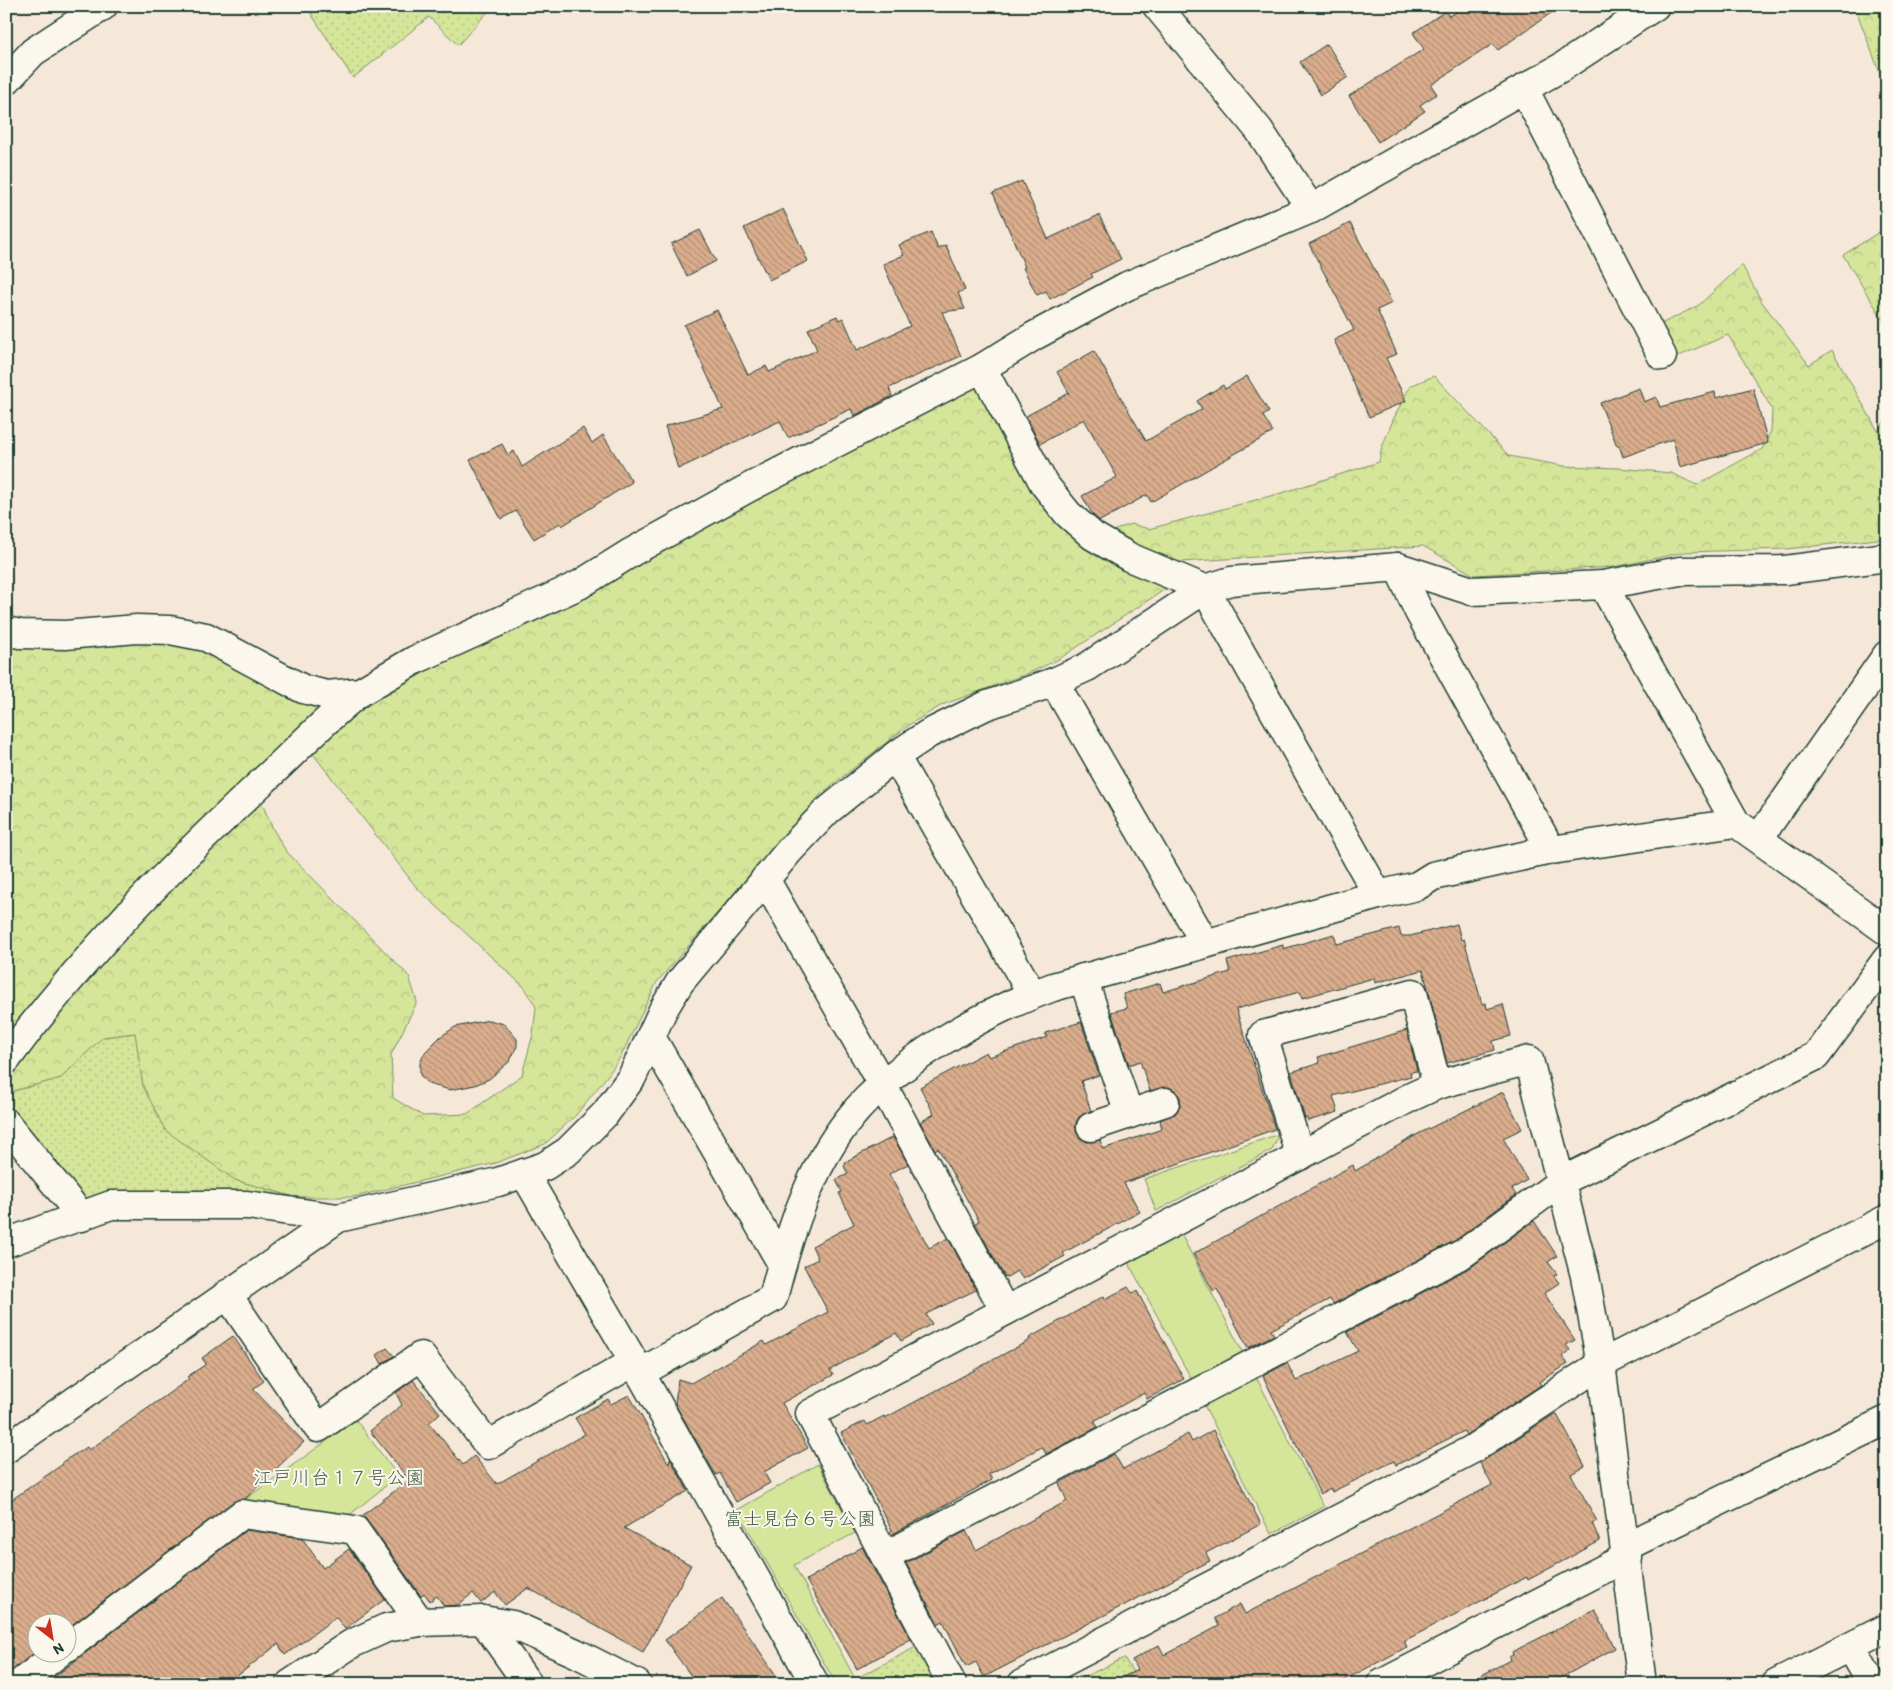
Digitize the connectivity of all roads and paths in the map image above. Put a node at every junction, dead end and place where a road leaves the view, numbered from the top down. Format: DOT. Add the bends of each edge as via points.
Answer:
graph roads {
  1 [pos="103,6"];
  2 [pos="1157,6"];
  3 [pos="1655,6"];
  4 [pos="6,81"];
  5 [pos="1524,89"];
  6 [pos="1310,209"];
  7 [pos="1662,356"];
  8 [pos="982,368"];
  9 [pos="1887,557"];
  10 [pos="1398,567"];
  11 [pos="1603,585"];
  12 [pos="1205,589"];
  13 [pos="6,631"];
  14 [pos="1887,656"];
  15 [pos="1054,682"];
  16 [pos="360,692"];
  17 [pos="895,756"];
  18 [pos="1736,823"];
  19 [pos="1759,838"];
  20 [pos="1551,850"];
  21 [pos="765,879"];
  22 [pos="1378,894"];
  23 [pos="1887,931"];
  24 [pos="1205,943"];
  25 [pos="1887,959"];
  26 [pos="1083,978"];
  27 [pos="1032,994"];
  28 [pos="651,1037"];
  29 [pos="6,1060"];
  30 [pos="1437,1085"];
  31 [pos="883,1086"];
  32 [pos="1165,1102"];
  33 [pos="1129,1114"];
  34 [pos="6,1123"];
  35 [pos="1091,1126"];
  36 [pos="1300,1156"];
  37 [pos="524,1173"];
  38 [pos="1562,1181"];
  39 [pos="82,1216"];
  40 [pos="338,1218"];
  41 [pos="1887,1219"];
  42 [pos="6,1243"];
  43 [pos="782,1264"];
  44 [pos="227,1294"];
  45 [pos="1005,1311"];
  46 [pos="1601,1364"];
  47 [pos="637,1368"];
  48 [pos="1887,1420"];
  49 [pos="6,1449"];
  50 [pos="1626,1552"];
  51 [pos="885,1556"];
  52 [pos="484,1620"];
  53 [pos="420,1622"];
  54 [pos="1887,1628"];
  55 [pos="78,1639"];
  56 [pos="1850,1647"];
  57 [pos="47,1662"];
  58 [pos="19,1684"];
  59 [pos="290,1684"];
  60 [pos="528,1684"];
  61 [pos="637,1684"];
  62 [pos="815,1684"];
  63 [pos="952,1684"];
  64 [pos="1022,1684"];
  65 [pos="1381,1684"];
  66 [pos="1642,1684"];
  67 [pos="1776,1684"];
  68 [pos="1871,1684"];
  1 -- 4 [label="street" via="33,52"];
  2 -- 6 [label="street" via="1259,130"];
  3 -- 5 [label="street" via="1562,68"];
  5 -- 6 [label="street"];
  5 -- 7 [label="street"];
  6 -- 8 [label="street" via="1127,286"];
  8 -- 12 [label="street" via="1044,484 1068,514 1093,536 1129,557"];
  8 -- 16 [label="street" via="750,487 579,585 415,660"];
  9 -- 11 [label="street" via="1785,570 1680,571"];
  10 -- 11 [label="street" via="1472,591"];
  10 -- 12 [label="street" via="1231,581"];
  10 -- 20 [label="street" via="1419,612"];
  11 -- 18 [label="street"];
  12 -- 15 [label="street" via="1087,667"];
  12 -- 22 [label="street"];
  13 -- 16 [label="street" via="65,635 137,629 206,636 303,689 326,696"];
  14 -- 19 [label="street"];
  15 -- 17 [label="street" via="985,706 928,734"];
  15 -- 24 [label="street"];
  16 -- 29 [label="street" via="332,714 196,843 76,970"];
  17 -- 21 [label="street" via="826,812"];
  17 -- 27 [label="street"];
  18 -- 19 [label="street"];
  18 -- 20 [label="street"];
  19 -- 23 [label="street"];
  20 -- 22 [label="street" via="1433,876 1418,886"];
  21 -- 28 [label="street" via="680,982"];
  21 -- 31 [label="street"];
  22 -- 24 [label="street"];
  24 -- 26 [label="street"];
  25 -- 38 [label="street" via="1816,1056"];
  26 -- 27 [label="street"];
  26 -- 33 [label="street"];
  27 -- 31 [label="street" via="917,1058"];
  28 -- 37 [label="street" via="632,1077 605,1114 568,1151 545,1166"];
  28 -- 43 [label="street"];
  30 -- 36 [label="street"];
  30 -- 36 [label="street" via="1413,993 1263,1035"];
  30 -- 38 [label="street" via="1529,1060"];
  31 -- 43 [label="street" via="850,1117 823,1159 806,1191"];
  31 -- 45 [label="street"];
  32 -- 33 [label="street"];
  33 -- 35 [label="street"];
  34 -- 39 [label="street"];
  36 -- 45 [label="street"];
  37 -- 40 [label="street" via="444,1196"];
  37 -- 47 [label="street"];
  38 -- 46 [label="street" via="1585,1276"];
  38 -- 51 [label="street" via="1464,1253"];
  39 -- 40 [label="street" via="111,1205 247,1206"];
  39 -- 42 [label="street"];
  40 -- 44 [label="street"];
  41 -- 46 [label="street"];
  43 -- 47 [label="street" via="773,1298"];
  44 -- 47 [label="street" via="318,1428 422,1356 488,1445"];
  44 -- 49 [label="street"];
  45 -- 51 [label="street" via="810,1414"];
  46 -- 50 [label="street"];
  46 -- 64 [label="street" via="1471,1450"];
  47 -- 62 [label="street"];
  48 -- 50 [label="street"];
  50 -- 65 [label="street"];
  50 -- 66 [label="street"];
  51 -- 63 [label="street"];
  52 -- 53 [label="street"];
  52 -- 60 [label="street"];
  52 -- 61 [label="street" via="513,1625 576,1652"];
  53 -- 55 [label="street" via="355,1530 242,1514"];
  53 -- 59 [label="street" via="368,1635"];
  54 -- 56 [label="street"];
  56 -- 67 [label="street"];
  56 -- 68 [label="street"];
  57 -- 58 [label="street"];
}
